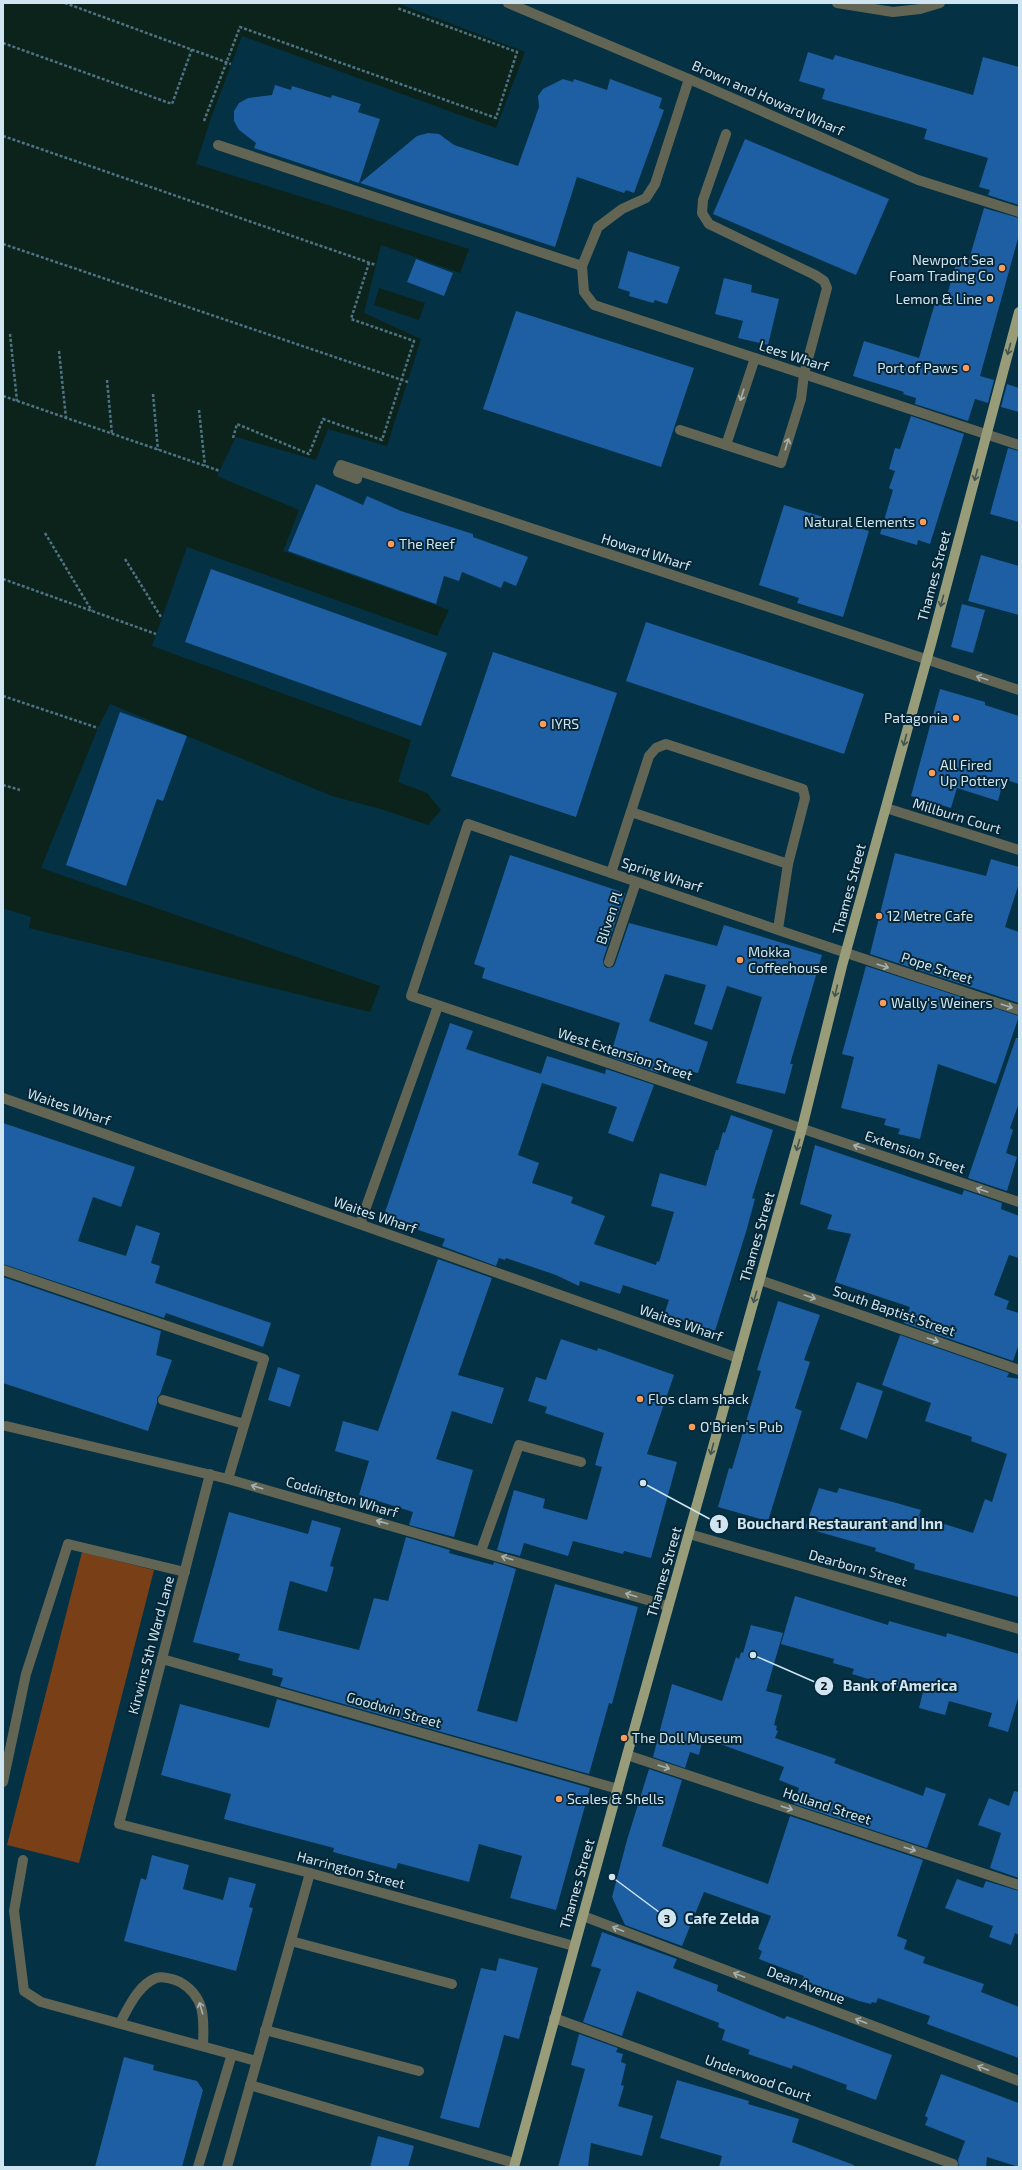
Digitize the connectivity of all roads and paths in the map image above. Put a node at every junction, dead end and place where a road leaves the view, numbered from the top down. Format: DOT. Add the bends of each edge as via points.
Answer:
graph roads {
  1 [pos="65,3"];
  2 [pos="508,3"];
  3 [pos="837,3"];
  4 [pos="940,3"];
  5 [pos="861,5"];
  6 [pos="396,8"];
  7 [pos="3,43"];
  8 [pos="192,49"];
  9 [pos="226,62"];
  10 [pos="231,64"];
  11 [pos="690,79"];
  12 [pos="204,121"];
  13 [pos="726,134"];
  14 [pos="3,136"];
  15 [pos="218,145"];
  16 [pos="1019,212"];
  17 [pos="3,244"];
  18 [pos="369,263"];
  19 [pos="376,265"];
  20 [pos="582,266"];
  21 [pos="1019,312"];
  22 [pos="10,334"];
  23 [pos="59,351"];
  24 [pos="755,358"];
  25 [pos="804,374"];
  26 [pos="107,380"];
  27 [pos="402,380"];
  28 [pos="408,382"];
  29 [pos="152,394"];
  30 [pos="3,396"];
  31 [pos="17,401"];
  32 [pos="198,410"];
  33 [pos="66,418"];
  34 [pos="680,430"];
  35 [pos="112,434"];
  36 [pos="986,435"];
  37 [pos="232,438"];
  38 [pos="726,445"];
  39 [pos="1019,445"];
  40 [pos="158,450"];
  41 [pos="205,466"];
  42 [pos="220,471"];
  43 [pos="356,471"];
  44 [pos="45,533"];
  45 [pos="125,559"];
  46 [pos="3,579"];
  47 [pos="92,611"];
  48 [pos="161,617"];
  49 [pos="156,634"];
  50 [pos="927,659"];
  51 [pos="1019,690"];
  52 [pos="3,696"];
  53 [pos="98,728"];
  54 [pos="3,785"];
  55 [pos="20,790"];
  56 [pos="886,808"];
  57 [pos="630,812"];
  58 [pos="468,824"];
  59 [pos="1019,850"];
  60 [pos="788,864"];
  61 [pos="611,873"];
  62 [pos="636,882"];
  63 [pos="778,929"];
  64 [pos="846,954"];
  65 [pos="609,962"];
  66 [pos="438,1006"];
  67 [pos="1019,1010"];
  68 [pos="3,1098"];
  69 [pos="802,1128"];
  70 [pos="1019,1202"];
  71 [pos="360,1224"];
  72 [pos="3,1270"];
  73 [pos="760,1280"];
  74 [pos="738,1358"];
  75 [pos="1019,1370"];
  76 [pos="163,1400"];
  77 [pos="244,1424"];
  78 [pos="6,1426"];
  79 [pos="580,1462"];
  80 [pos="210,1474"];
  81 [pos="228,1479"];
  82 [pos="689,1534"];
  83 [pos="481,1550"];
  84 [pos="185,1572"];
  85 [pos="668,1606"];
  86 [pos="1019,1629"];
  87 [pos="162,1659"];
  88 [pos="627,1754"];
  89 [pos="3,1782"];
  90 [pos="618,1788"];
  91 [pos="119,1824"];
  92 [pos="23,1860"];
  93 [pos="310,1873"];
  94 [pos="1019,1885"];
  95 [pos="583,1916"];
  96 [pos="291,1941"];
  97 [pos="574,1946"];
  98 [pos="452,1984"];
  99 [pos="554,2018"];
  100 [pos="120,2023"];
  101 [pos="265,2030"];
  102 [pos="203,2046"];
  103 [pos="232,2054"];
  104 [pos="256,2061"];
  105 [pos="419,2071"];
  106 [pos="1019,2081"];
  107 [pos="250,2084"];
  108 [pos="953,2164"];
  109 [pos="514,2165"];
  110 [pos="198,2167"];
  111 [pos="227,2167"];
  1 -- 8 [label="path"];
  2 -- 11 [label="street, Brown and Howard Wharf"];
  3 -- 5 [label="street"];
  4 -- 5 [label="street" via="920,9 893,12"];
  6 -- 9 [label="path" via="517,52 496,118 240,27"];
  7 -- 8 [label="path" via="172,104"];
  8 -- 9 [label="path"];
  9 -- 10 [label="path"];
  9 -- 12 [label="path"];
  11 -- 16 [label="street, Brown and Howard Wharf" via="918,180"];
  11 -- 20 [label="street" via="655,184 646,198 622,208 598,227"];
  13 -- 25 [label="street" via="703,200 702,213 709,224 815,275 824,281 827,288"];
  14 -- 18 [label="path"];
  15 -- 20 [label="street"];
  17 -- 27 [label="path"];
  18 -- 19 [label="path"];
  18 -- 27 [label="path" via="351,319 414,341"];
  20 -- 24 [label="street, Lees Wharf" via="584,292 594,305"];
  21 -- 36 [label="main road, Thames Street, one-way"];
  22 -- 31 [label="path"];
  23 -- 33 [label="path"];
  24 -- 25 [label="street, Lees Wharf"];
  24 -- 38 [label="street, one-way"];
  25 -- 36 [label="street, Lees Wharf"];
  38 -- 25 [label="street, one-way" via="781,463 801,399"];
  26 -- 35 [label="path"];
  27 -- 28 [label="path"];
  27 -- 37 [label="path" via="382,440 323,420 309,454 237,424"];
  29 -- 40 [label="path"];
  30 -- 31 [label="path"];
  31 -- 33 [label="path"];
  32 -- 41 [label="path"];
  33 -- 35 [label="path"];
  34 -- 38 [label="street"];
  35 -- 40 [label="path"];
  36 -- 39 [label="street, Lees Wharf"];
  36 -- 50 [label="main road, Thames Street, one-way"];
  40 -- 41 [label="path"];
  41 -- 42 [label="path"];
  43 -- 50 [label="street, Howard Wharf"];
  44 -- 47 [label="path"];
  45 -- 48 [label="path"];
  46 -- 47 [label="path"];
  47 -- 49 [label="path"];
  51 -- 50 [label="street, Howard Wharf, one-way"];
  50 -- 56 [label="main road, Thames Street, one-way"];
  52 -- 53 [label="path"];
  54 -- 55 [label="path"];
  56 -- 59 [label="street, Millburn Court"];
  56 -- 64 [label="main road, Thames Street"];
  57 -- 60 [label="street"];
  57 -- 60 [label="street" via="649,756 656,748 666,744 803,789 805,798"];
  57 -- 61 [label="street"];
  58 -- 61 [label="street, Spring Wharf"];
  58 -- 66 [label="street, West Extension Street" via="411,996"];
  60 -- 63 [label="street"];
  61 -- 62 [label="street, Spring Wharf"];
  62 -- 63 [label="street, Spring Wharf"];
  62 -- 65 [label="street, Bliven Pl"];
  63 -- 64 [label="street, Spring Wharf"];
  64 -- 67 [label="street, Pope Street, one-way"];
  64 -- 69 [label="main road, Thames Street, one-way"];
  66 -- 69 [label="street, West Extension Street"];
  66 -- 71 [label="street"];
  68 -- 71 [label="street, Waites Wharf"];
  70 -- 69 [label="street, Extension Street, one-way"];
  69 -- 73 [label="main road, Thames Street, one-way"];
  71 -- 74 [label="street, Waites Wharf"];
  72 -- 77 [label="street" via="264,1359"];
  73 -- 74 [label="main road, Thames Street, one-way"];
  73 -- 75 [label="street, South Baptist Street, one-way"];
  74 -- 82 [label="main road, Thames Street, one-way"];
  76 -- 77 [label="street"];
  77 -- 81 [label="street"];
  78 -- 80 [label="street, Coddington Wharf"];
  79 -- 83 [label="street" via="519,1445"];
  80 -- 81 [label="street, Coddington Wharf"];
  80 -- 84 [label="street, Kirwins 5th Ward Lane"];
  83 -- 81 [label="street, Coddington Wharf, one-way"];
  82 -- 85 [label="main road, Thames Street"];
  82 -- 86 [label="street, Dearborn Street"];
  85 -- 83 [label="street, Coddington Wharf, one-way"];
  84 -- 87 [label="street, Kirwins 5th Ward Lane"];
  84 -- 89 [label="street" via="68,1544 26,1674"];
  85 -- 88 [label="main road, Thames Street"];
  87 -- 90 [label="street, Goodwin Street"];
  87 -- 91 [label="street, Kirwins 5th Ward Lane"];
  88 -- 90 [label="main road, Thames Street"];
  88 -- 94 [label="street, Holland Street, one-way"];
  90 -- 95 [label="main road, Thames Street"];
  91 -- 93 [label="street, Harrington Street"];
  92 -- 100 [label="street" via="14,1911 24,1991 41,2002"];
  93 -- 96 [label="street"];
  93 -- 97 [label="street, Harrington Street"];
  95 -- 97 [label="main road, Thames Street"];
  106 -- 95 [label="street, Dean Avenue, one-way"];
  96 -- 98 [label="street"];
  96 -- 101 [label="street"];
  97 -- 99 [label="main road, Thames Street"];
  99 -- 108 [label="street, Underwood Court"];
  99 -- 109 [label="main road, Thames Street"];
  100 -- 102 [label="street"];
  102 -- 100 [label="street, one-way" via="204,2021 201,2004 191,1988 175,1979 156,1978 143,1988 130,2004"];
  101 -- 104 [label="street"];
  101 -- 105 [label="street"];
  102 -- 103 [label="street"];
  103 -- 104 [label="street"];
  103 -- 110 [label="street"];
  104 -- 107 [label="street"];
  107 -- 109 [label="street"];
  107 -- 111 [label="street"];
}
